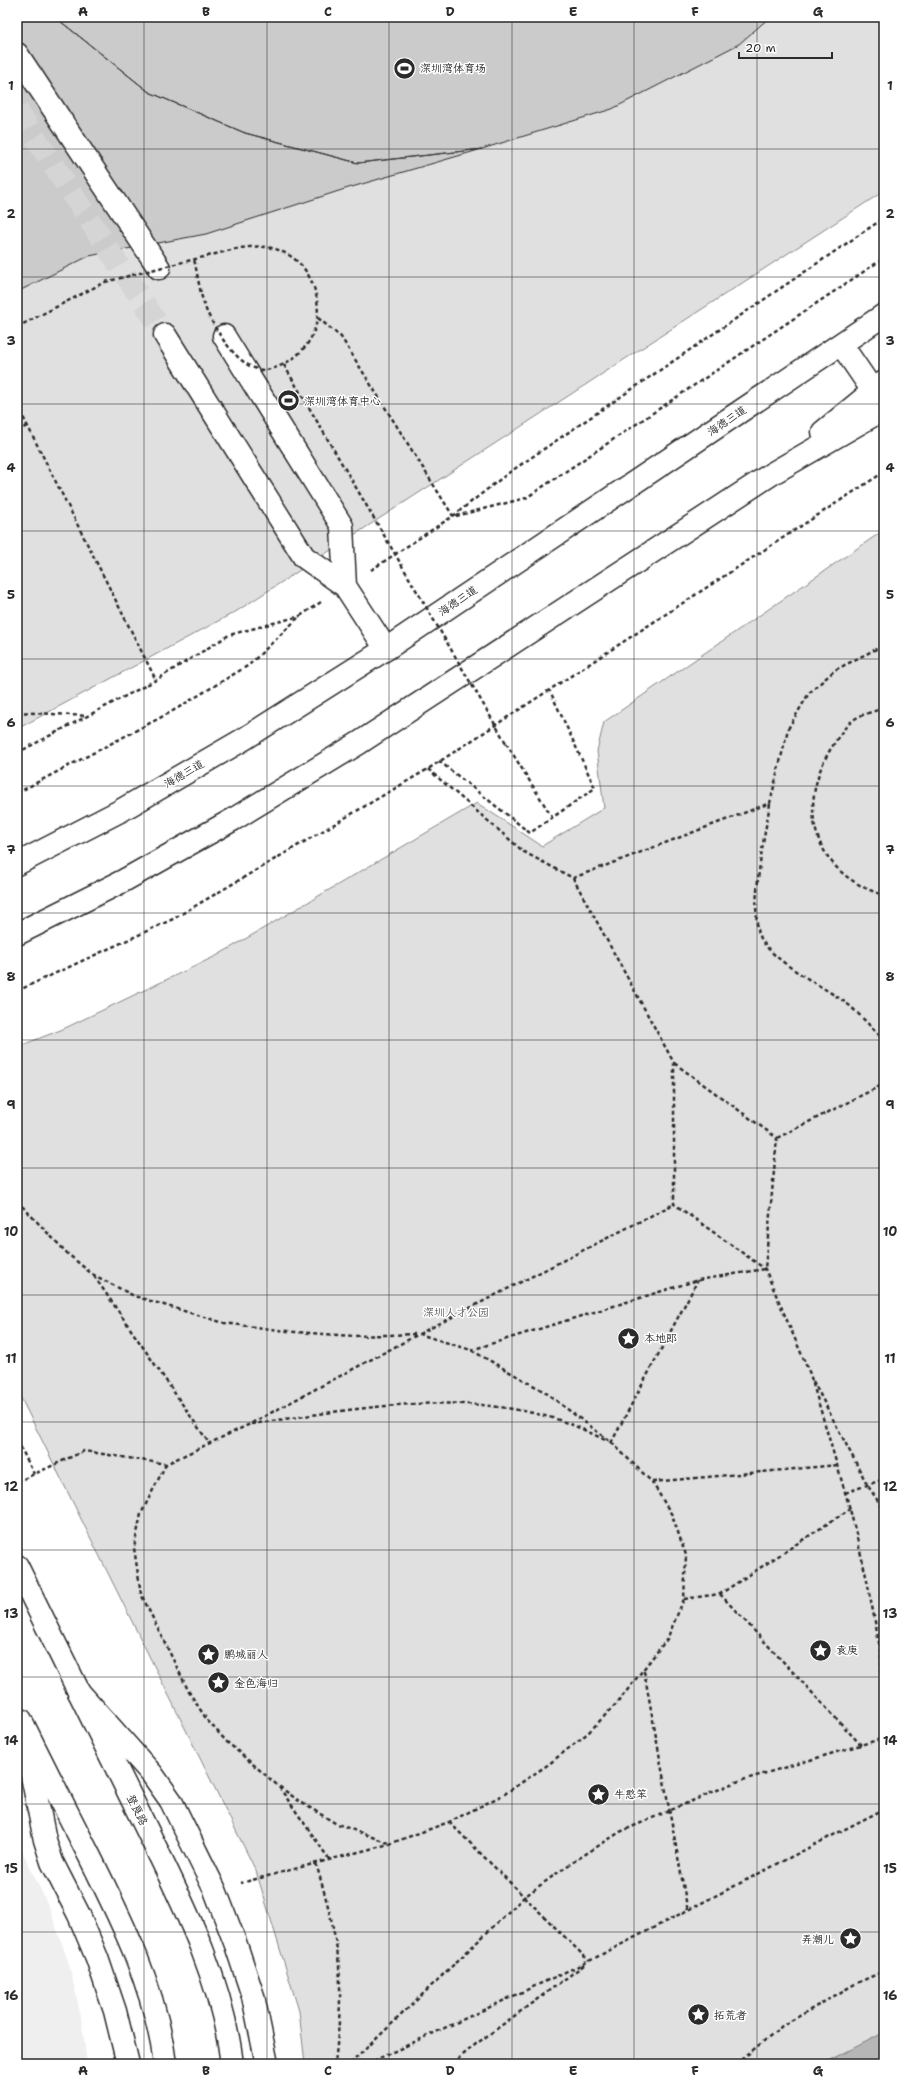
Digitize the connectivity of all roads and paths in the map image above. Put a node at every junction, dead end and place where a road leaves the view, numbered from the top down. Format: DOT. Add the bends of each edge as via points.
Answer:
graph roads {
  1 [pos="17,54"];
  2 [pos="884,218"];
  3 [pos="884,258"];
  4 [pos="194,259"];
  5 [pos="159,268"];
  6 [pos="884,315"];
  7 [pos="318,318"];
  8 [pos="17,327"];
  9 [pos="165,335"];
  10 [pos="224,336"];
  11 [pos="841,344"];
  12 [pos="284,365"];
  13 [pos="880,394"];
  14 [pos="17,405"];
  15 [pos="28,426"];
  16 [pos="17,431"];
  17 [pos="884,472"];
  18 [pos="453,516"];
  19 [pos="345,586"];
  20 [pos="300,616"];
  21 [pos="884,645"];
  22 [pos="386,649"];
  23 [pos="156,680"];
  24 [pos="550,691"];
  25 [pos="884,708"];
  26 [pos="17,712"];
  27 [pos="88,716"];
  28 [pos="17,754"];
  29 [pos="439,761"];
  30 [pos="428,769"];
  31 [pos="17,793"];
  32 [pos="770,803"];
  33 [pos="552,817"];
  34 [pos="17,864"];
  35 [pos="573,878"];
  36 [pos="884,895"];
  37 [pos="17,934"];
  38 [pos="17,991"];
  39 [pos="884,1040"];
  40 [pos="674,1063"];
  41 [pos="884,1084"];
  42 [pos="777,1138"];
  43 [pos="17,1201"];
  44 [pos="674,1204"];
  45 [pos="765,1270"];
  46 [pos="92,1274"];
  47 [pos="698,1280"];
  48 [pos="419,1334"];
  49 [pos="471,1350"];
  50 [pos="810,1374"];
  51 [pos="248,1425"];
  52 [pos="17,1440"];
  53 [pos="209,1443"];
  54 [pos="612,1443"];
  55 [pos="166,1464"];
  56 [pos="838,1465"];
  57 [pos="34,1474"];
  58 [pos="884,1479"];
  59 [pos="17,1482"];
  60 [pos="652,1482"];
  61 [pos="868,1486"];
  62 [pos="845,1493"];
  63 [pos="850,1510"];
  64 [pos="884,1510"];
  65 [pos="17,1566"];
  66 [pos="720,1594"];
  67 [pos="684,1599"];
  68 [pos="644,1671"];
  69 [pos="79,1692"];
  70 [pos="19,1716"];
  71 [pos="884,1738"];
  72 [pos="861,1745"];
  73 [pos="276,1784"];
  74 [pos="670,1810"];
  75 [pos="884,1810"];
  76 [pos="449,1822"];
  77 [pos="389,1844"];
  78 [pos="329,1859"];
  79 [pos="316,1863"];
  80 [pos="215,1890"];
  81 [pos="524,1897"];
  82 [pos="688,1912"];
  83 [pos="589,1961"];
  84 [pos="884,1971"];
  85 [pos="128,2064"];
  86 [pos="165,2064"];
  87 [pos="232,2064"];
  88 [pos="267,2064"];
  89 [pos="335,2064"];
  90 [pos="350,2064"];
  91 [pos="367,2064"];
  92 [pos="452,2064"];
  93 [pos="736,2064"];
  1 -- 5 [label="main road"];
  2 -- 18 [label="path" via="507,474"];
  3 -- 18 [label="path" via="526,498"];
  4 -- 5 [label="path, bridge"];
  4 -- 7 [label="path, bridge" via="246,247 266,246 284,252 301,264 312,280 318,298"];
  4 -- 12 [label="path, bridge" via="206,311 222,340 246,363 264,370"];
  5 -- 8 [label="path, bridge" via="105,282"];
  6 -- 11 [label="main road, 海德三道"];
  7 -- 12 [label="path, bridge" via="312,337 300,353"];
  7 -- 18 [label="path" via="341,337"];
  9 -- 19 [label="main road" via="304,557"];
  10 -- 19 [label="main road" via="342,526"];
  11 -- 13 [label="main road"];
  11 -- 22 [label="main road, 海德三道"];
  12 -- 33 [label="path, bridge"];
  13 -- 37 [label="main road" via="773,473 359,743 234,820 123,881"];
  14 -- 15 [label="path"];
  15 -- 16 [label="path"];
  15 -- 23 [label="path"];
  17 -- 24 [label="path"];
  18 -- 19 [label="path"];
  19 -- 20 [label="path"];
  19 -- 22 [label="main road"];
  20 -- 23 [label="path" via="229,635"];
  20 -- 31 [label="path" via="249,665 171,712"];
  21 -- 32 [label="path" via="835,670 809,693 788,729"];
  22 -- 34 [label="main road, 海德三道" via="244,739 120,812"];
  23 -- 27 [label="path"];
  24 -- 29 [label="path"];
  24 -- 33 [label="path" via="595,788"];
  25 -- 36 [label="path" via="858,717 837,738 822,764 814,790 813,825 828,857 843,875 867,890"];
  26 -- 27 [label="path"];
  27 -- 28 [label="path"];
  29 -- 30 [label="path"];
  29 -- 33 [label="path" via="530,832"];
  30 -- 35 [label="path" via="524,852"];
  30 -- 38 [label="path" via="173,919"];
  32 -- 35 [label="path"];
  32 -- 39 [label="path" via="760,862 756,914 760,936 769,949 809,981 849,1006"];
  35 -- 40 [label="path"];
  40 -- 42 [label="path"];
  40 -- 44 [label="path"];
  41 -- 42 [label="path"];
  42 -- 45 [label="path"];
  43 -- 46 [label="path" via="68,1254"];
  44 -- 45 [label="path"];
  44 -- 48 [label="path"];
  45 -- 47 [label="path"];
  45 -- 50 [label="path"];
  46 -- 48 [label="path" via="134,1296 224,1322 295,1332 354,1336"];
  46 -- 53 [label="path"];
  47 -- 49 [label="path"];
  47 -- 54 [label="path"];
  48 -- 49 [label="path"];
  48 -- 51 [label="path"];
  49 -- 54 [label="path" via="545,1392"];
  50 -- 56 [label="path"];
  50 -- 61 [label="path"];
  51 -- 53 [label="path"];
  51 -- 54 [label="path" via="377,1406 429,1402 487,1405 545,1416"];
  52 -- 57 [label="path"];
  53 -- 55 [label="path"];
  54 -- 60 [label="path"];
  55 -- 57 [label="path" via="84,1451"];
  55 -- 73 [label="path" via="141,1514 134,1548 141,1594 189,1692 207,1720 227,1742"];
  56 -- 60 [label="path"];
  56 -- 62 [label="path"];
  57 -- 59 [label="path"];
  58 -- 61 [label="path"];
  60 -- 67 [label="path" via="672,1515 686,1555"];
  61 -- 62 [label="path"];
  61 -- 64 [label="path"];
  62 -- 63 [label="path"];
  63 -- 66 [label="path"];
  63 -- 71 [label="path" via="881,1653"];
  65 -- 69 [label="main road, 登良路"];
  66 -- 67 [label="path"];
  66 -- 72 [label="path"];
  67 -- 68 [label="path" via="667,1639"];
  68 -- 74 [label="path"];
  68 -- 76 [label="path" via="588,1733 554,1760 503,1795"];
  69 -- 80 [label="main road" via="152,1774 171,1801"];
  69 -- 87 [label="main road, 登良路" via="192,1925 211,1970 222,2010"];
  70 -- 85 [label="main road" via="45,1840 52,1862 79,1915 96,1958 115,2011"];
  70 -- 86 [label="main road" via="122,1922 143,1972 154,2009"];
  71 -- 72 [label="path"];
  71 -- 75 [label="path"];
  72 -- 74 [label="path" via="736,1782"];
  73 -- 77 [label="path" via="335,1823"];
  73 -- 78 [label="path"];
  74 -- 81 [label="path" via="620,1832"];
  74 -- 82 [label="path"];
  75 -- 82 [label="path"];
  76 -- 77 [label="path"];
  76 -- 81 [label="path"];
  77 -- 78 [label="path"];
  78 -- 79 [label="path"];
  79 -- 80 [label="path"];
  79 -- 89 [label="path" via="338,1951 340,2009"];
  80 -- 88 [label="main road" via="253,1996"];
  81 -- 83 [label="path"];
  81 -- 90 [label="path"];
  82 -- 83 [label="path"];
  83 -- 91 [label="path"];
  83 -- 92 [label="path"];
  84 -- 93 [label="path" via="782,2026"];
}
